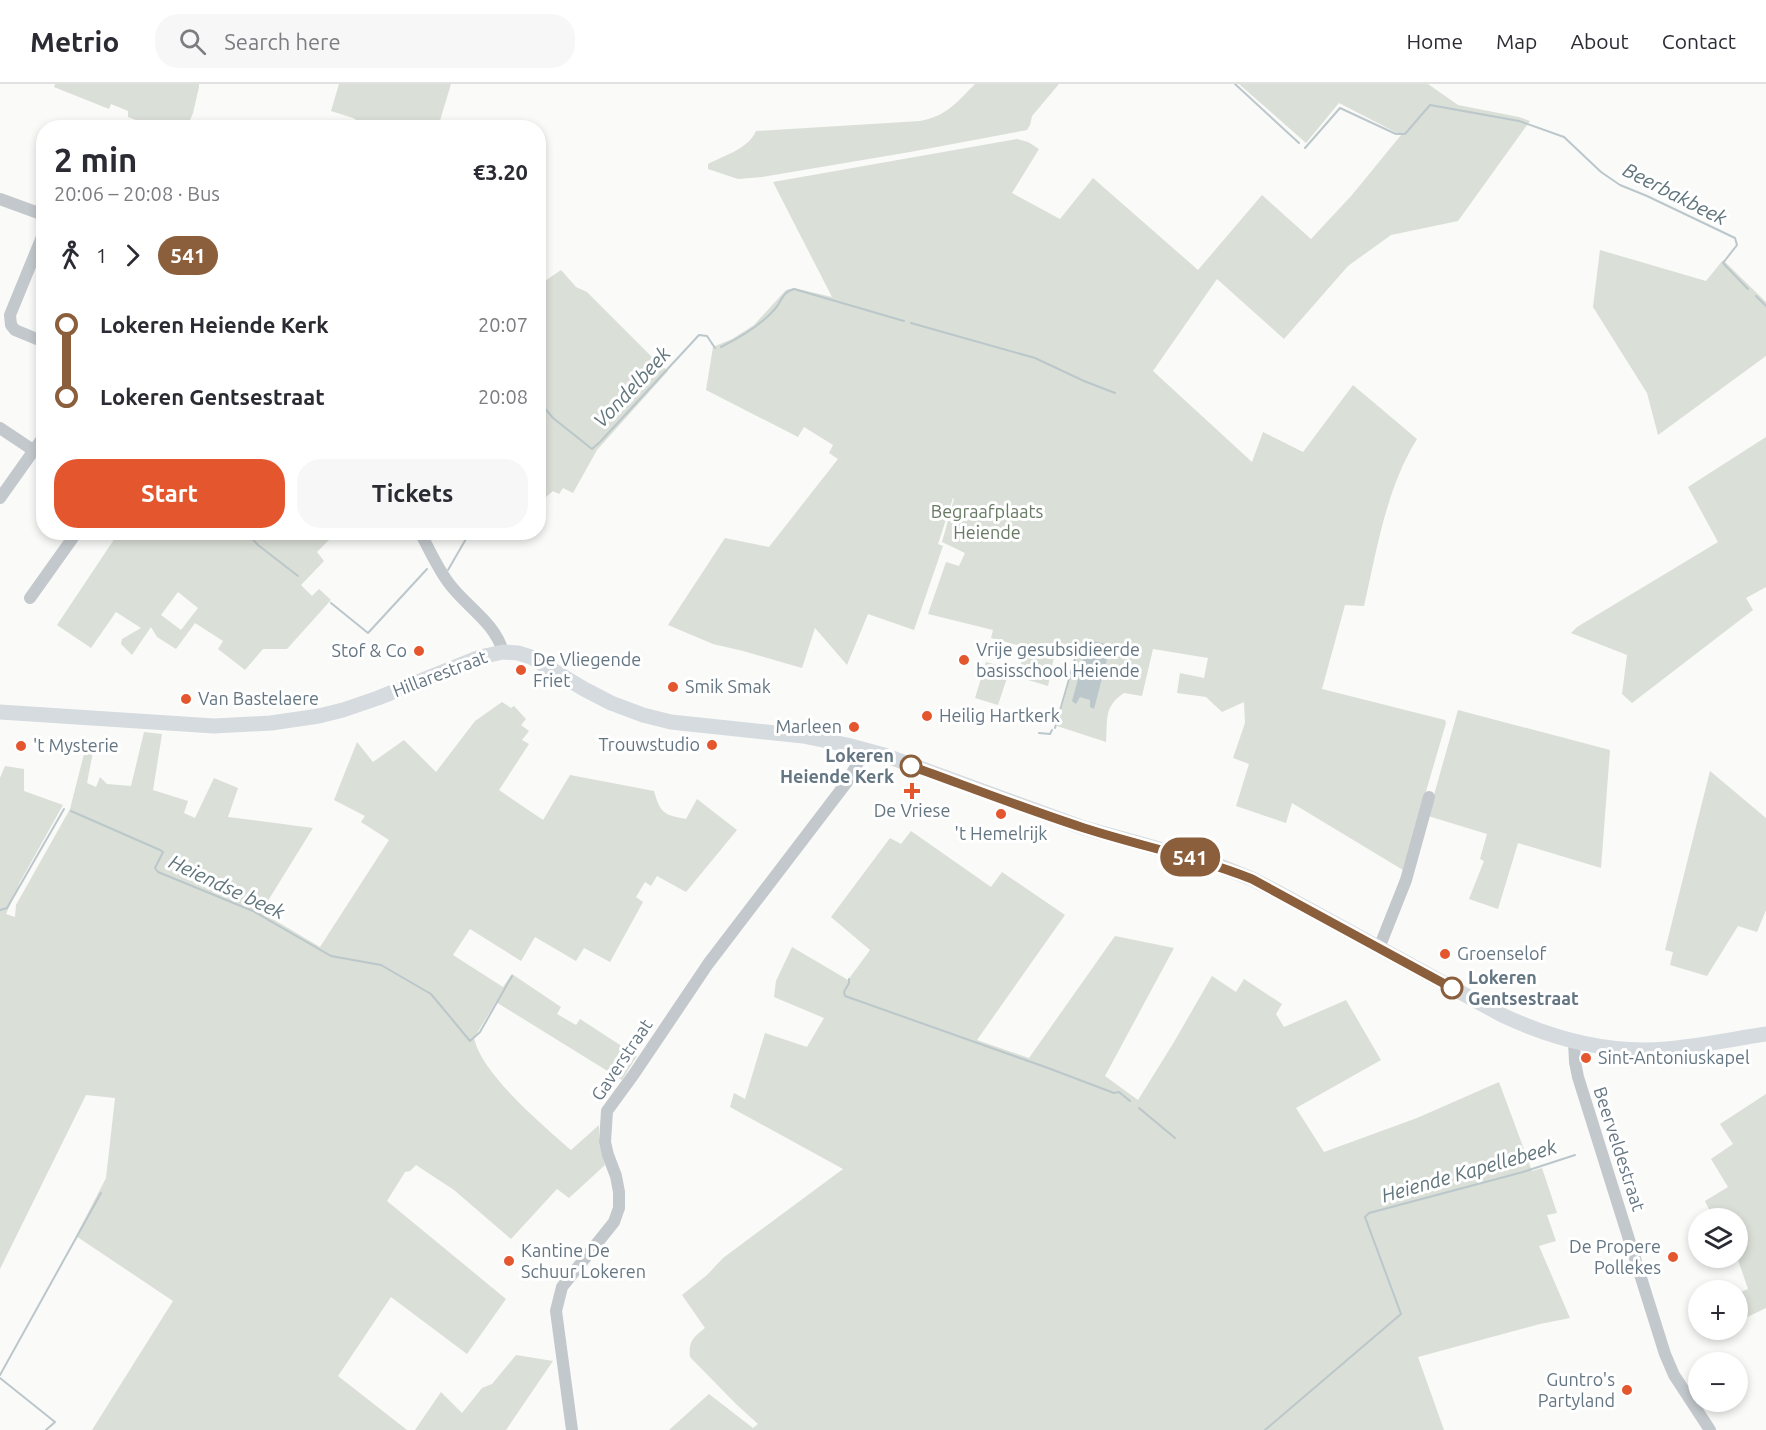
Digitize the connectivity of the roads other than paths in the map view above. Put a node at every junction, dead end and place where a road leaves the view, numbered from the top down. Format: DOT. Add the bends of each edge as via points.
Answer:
graph roads {
  1 [pos="0,199"];
  2 [pos="36,212"];
  3 [pos="36,252"];
  4 [pos="5,321"];
  5 [pos="36,339"];
  6 [pos="0,428"];
  7 [pos="36,446"];
  8 [pos="33,450"];
  9 [pos="0,498"];
  10 [pos="71,540"];
  11 [pos="424,540"];
  12 [pos="30,598"];
  13 [pos="503,652"];
  14 [pos="0,712"];
  15 [pos="865,750"];
  16 [pos="1429,797"];
  17 [pos="1379,948"];
  18 [pos="1766,1034"];
  19 [pos="1574,1041"];
  20 [pos="572,1430"];
  21 [pos="1710,1430"];
  1 -- 2 [label="street"];
  3 -- 4 [label="street"];
  4 -- 5 [label="street"];
  6 -- 8 [label="street"];
  7 -- 8 [label="street"];
  8 -- 9 [label="street"];
  10 -- 12 [label="street"];
  11 -- 13 [label="street" via="447,582 496,634"];
  13 -- 14 [label="main road, Hillarestraat" via="480,657 343,710 271,723 214,726"];
  13 -- 15 [label="main road, Hillarestraat" via="531,657 584,690 643,715 698,726 803,736"];
  15 -- 17 [label="main road, Hillarestraat" via="1084,828 1220,866 1252,879"];
  15 -- 20 [label="street, Gaverstraat" via="847,782 708,964 607,1111 605,1142 616,1176 619,1208 614,1222 562,1287 555,1311"];
  16 -- 17 [label="street" via="1406,880"];
  17 -- 19 [label="main road, Hillarestraat" via="1502,1015"];
  18 -- 19 [label="main road, Hillarestraat" via="1666,1049 1627,1049"];
  19 -- 21 [label="street, Beerveldestraat" via="1578,1077 1665,1354"];
}
